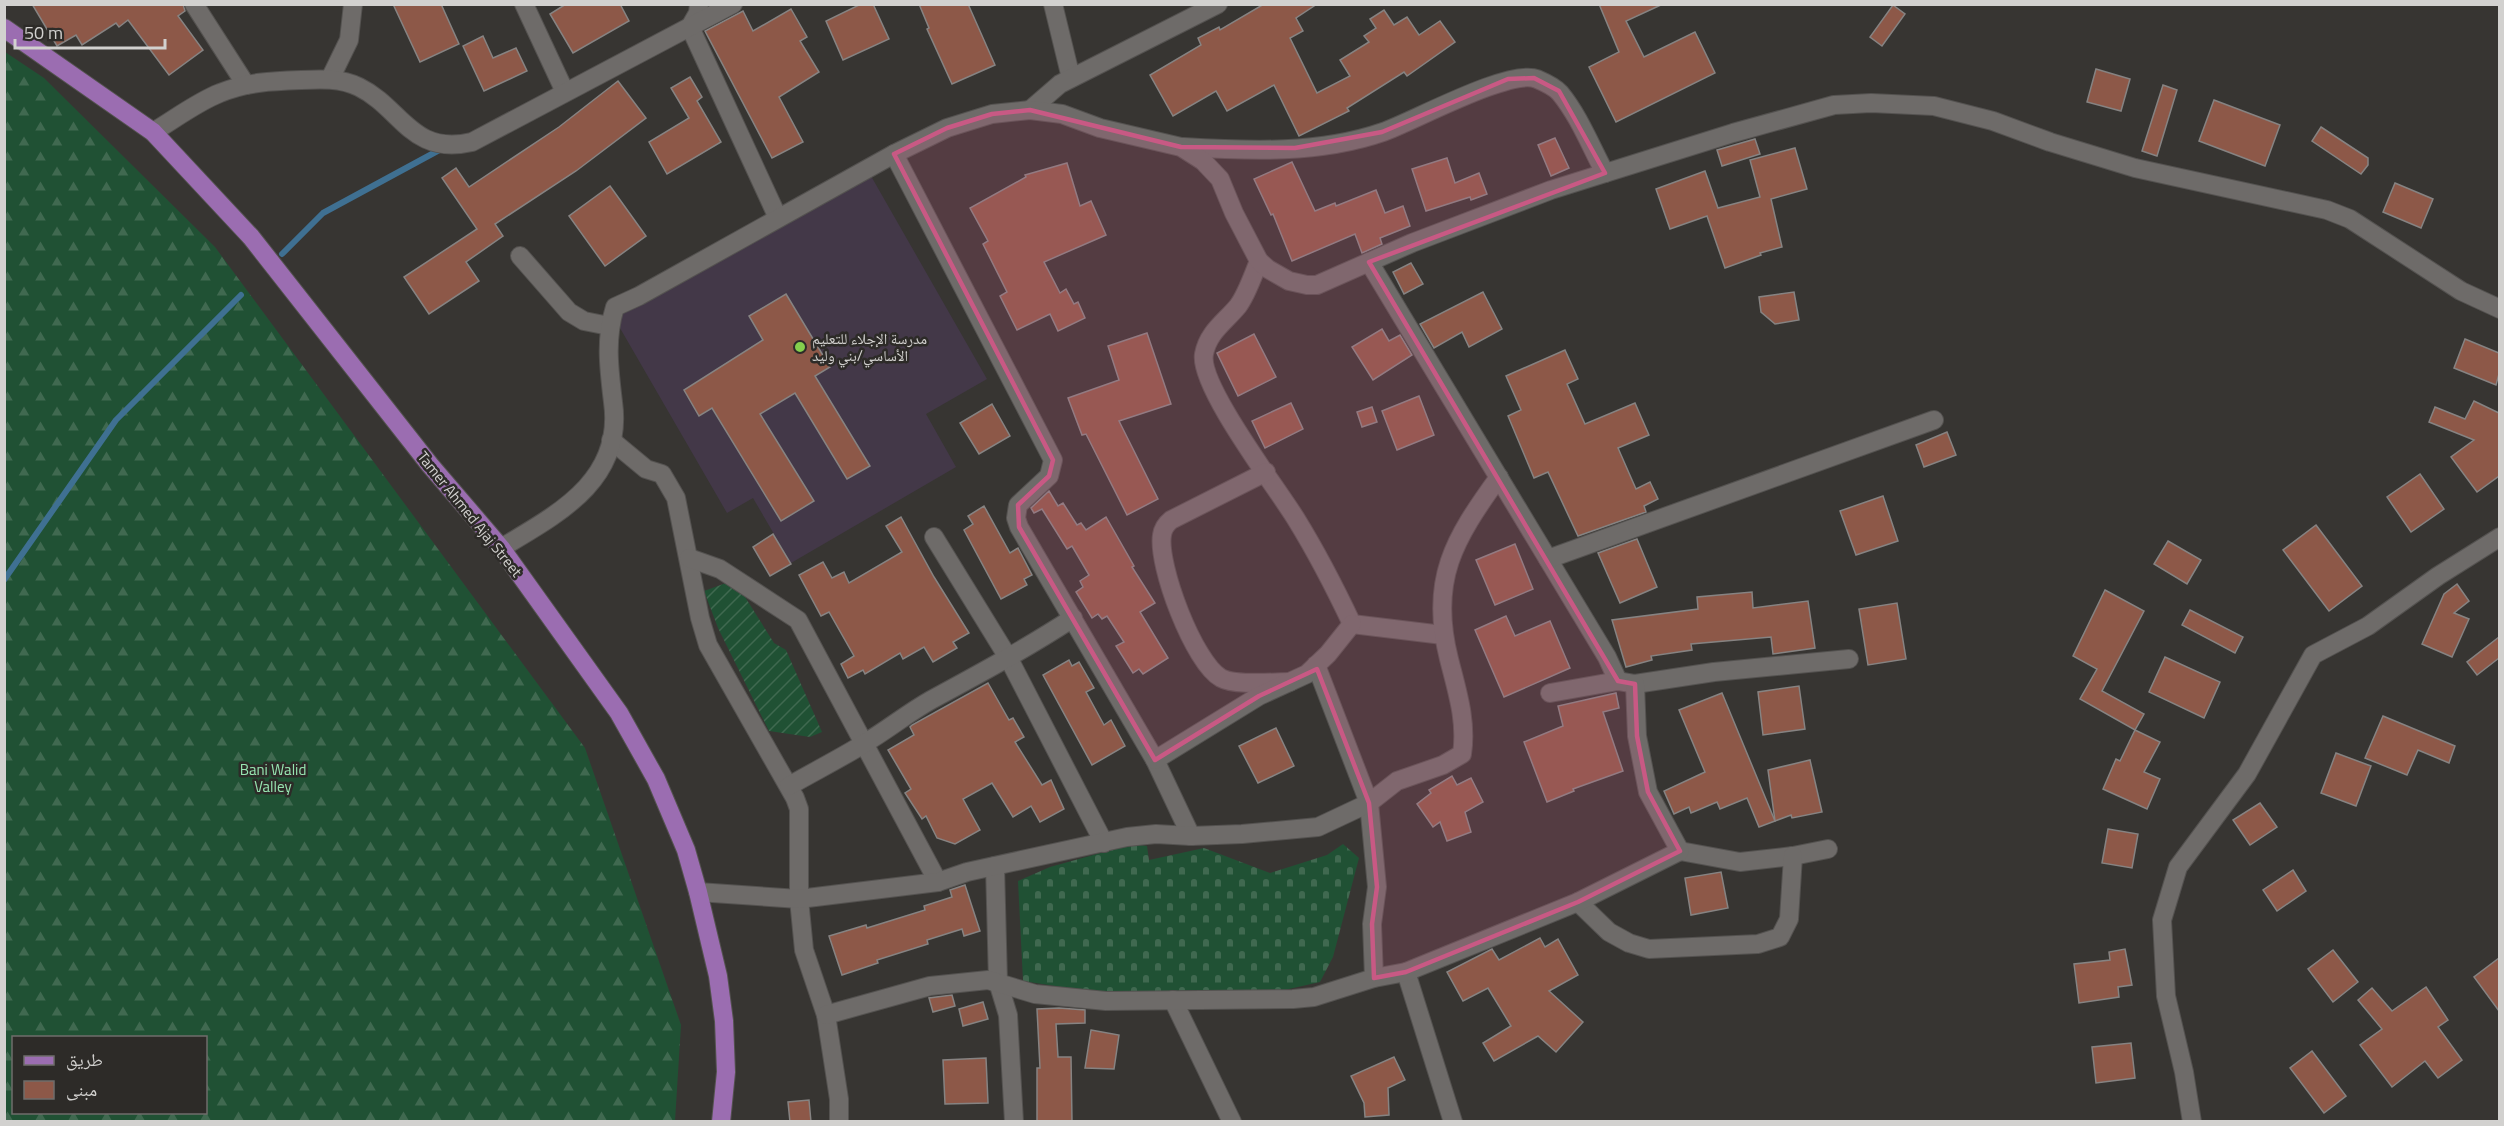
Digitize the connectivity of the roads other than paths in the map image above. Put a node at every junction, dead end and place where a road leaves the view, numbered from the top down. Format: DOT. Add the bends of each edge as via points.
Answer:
graph roads {
  1 [pos="194,4"];
  2 [pos="353,4"];
  3 [pos="524,4"];
  4 [pos="699,4"];
  5 [pos="733,4"];
  6 [pos="1053,4"];
  7 [pos="1218,4"];
  8 [pos="690,27"];
  9 [pos="4,28"];
  10 [pos="1071,78"];
  11 [pos="330,79"];
  12 [pos="246,85"];
  13 [pos="565,92"];
  14 [pos="1030,110"];
  15 [pos="153,132"];
  16 [pos="1182,147"];
  17 [pos="894,154"];
  18 [pos="1605,173"];
  19 [pos="778,218"];
  20 [pos="520,256"];
  21 [pos="1259,261"];
  22 [pos="1370,261"];
  23 [pos="2499,309"];
  24 [pos="609,326"];
  25 [pos="1934,420"];
  26 [pos="611,440"];
  27 [pos="1266,472"];
  28 [pos="1499,477"];
  29 [pos="934,537"];
  30 [pos="2499,537"];
  31 [pos="501,548"];
  32 [pos="689,558"];
  33 [pos="1548,559"];
  34 [pos="1074,618"];
  35 [pos="1352,624"];
  36 [pos="1443,635"];
  37 [pos="1009,658"];
  38 [pos="1849,659"];
  39 [pos="1316,665"];
  40 [pos="1290,682"];
  41 [pos="1627,683"];
  42 [pos="1550,693"];
  43 [pos="864,744"];
  44 [pos="1155,760"];
  45 [pos="789,786"];
  46 [pos="1369,803"];
  47 [pos="1191,836"];
  48 [pos="1104,843"];
  49 [pos="1828,849"];
  50 [pos="1680,851"];
  51 [pos="1793,856"];
  52 [pos="995,866"];
  53 [pos="938,882"];
  54 [pos="698,892"];
  55 [pos="799,899"];
  56 [pos="1578,902"];
  57 [pos="1406,972"];
  58 [pos="1374,978"];
  59 [pos="998,982"];
  60 [pos="1173,1000"];
  61 [pos="826,1015"];
  62 [pos="721,1122"];
  63 [pos="839,1122"];
  64 [pos="1014,1122"];
  65 [pos="1232,1122"];
  66 [pos="1453,1122"];
  67 [pos="2192,1122"];
  1 -- 12 [label="street"];
  2 -- 11 [label="street" via="349,40"];
  3 -- 13 [label="street"];
  4 -- 8 [label="street"];
  5 -- 8 [label="street"];
  6 -- 10 [label="street"];
  7 -- 10 [label="street"];
  8 -- 13 [label="street"];
  8 -- 19 [label="street"];
  9 -- 15 [label="main road, Tamer Ahmed Ajaj Street"];
  10 -- 14 [label="street"];
  11 -- 12 [label="street"];
  11 -- 13 [label="street" via="359,86 411,131 450,144 472,142"];
  12 -- 15 [label="street" via="219,93"];
  14 -- 16 [label="street" via="1062,114 1100,128"];
  14 -- 17 [label="street" via="992,114 947,128"];
  15 -- 31 [label="main road, Tamer Ahmed Ajaj Street" via="251,237 429,465"];
  16 -- 18 [label="street" via="1237,150 1341,142 1382,132 1508,79 1534,78 1559,91"];
  16 -- 21 [label="street" via="1220,179"];
  17 -- 19 [label="street"];
  17 -- 34 [label="street" via="1049,449 1053,460 1049,476 1018,505 1017,518"];
  18 -- 22 [label="street" via="1551,190"];
  18 -- 23 [label="street" via="1834,105 1934,106 1993,121 2135,168 2327,210 2350,219 2461,291"];
  19 -- 24 [label="street" via="615,307"];
  20 -- 24 [label="street" via="569,312 584,321"];
  21 -- 22 [label="street" via="1289,281 1307,285 1317,285"];
  21 -- 27 [label="street" via="1239,305 1208,339 1203,356 1205,374 1223,410"];
  22 -- 28 [label="street"];
  24 -- 26 [label="street" via="615,413"];
  25 -- 33 [label="street"];
  26 -- 31 [label="street" via="602,469 580,496 546,522"];
  26 -- 32 [label="street" via="646,469 666,479 676,498"];
  27 -- 35 [label="street" via="1330,575"];
  27 -- 40 [label="street" via="1171,520 1162,533 1161,543 1184,627 1217,676 1229,681"];
  28 -- 33 [label="street"];
  28 -- 36 [label="street" via="1467,520 1451,552 1442,589"];
  29 -- 37 [label="street"];
  30 -- 67 [label="street" via="2368,626 2313,655 2247,774 2178,867 2162,920 2166,996"];
  31 -- 54 [label="main road, Tamer Ahmed Ajaj Street" via="634,738 669,809"];
  32 -- 43 [label="street" via="720,569 798,620"];
  32 -- 45 [label="street" via="708,645"];
  33 -- 41 [label="street"];
  34 -- 37 [label="street"];
  34 -- 44 [label="street"];
  35 -- 36 [label="street"];
  35 -- 39 [label="street"];
  36 -- 46 [label="street" via="1465,733 1461,754 1443,765 1397,781"];
  37 -- 43 [label="street" via="930,701"];
  37 -- 48 [label="street"];
  38 -- 41 [label="street"];
  39 -- 40 [label="street"];
  39 -- 46 [label="street"];
  40 -- 44 [label="street" via="1259,696"];
  41 -- 42 [label="street"];
  41 -- 50 [label="street" via="1648,792"];
  43 -- 45 [label="street"];
  43 -- 53 [label="street"];
  44 -- 47 [label="street"];
  45 -- 55 [label="street" via="799,809"];
  46 -- 47 [label="street" via="1318,827"];
  46 -- 58 [label="street" via="1377,887 1372,924"];
  47 -- 48 [label="street" via="1155,834"];
  48 -- 52 [label="street"];
  49 -- 51 [label="street"];
  50 -- 51 [label="street" via="1740,862"];
  50 -- 56 [label="street"];
  51 -- 56 [label="street" via="1789,919 1780,937 1758,944 1650,949 1609,932"];
  52 -- 53 [label="street"];
  52 -- 59 [label="street"];
  53 -- 55 [label="street"];
  54 -- 55 [label="street"];
  54 -- 62 [label="main road, Tamer Ahmed Ajaj Street" via="718,976 724,1021 726,1072"];
  55 -- 61 [label="street" via="804,950"];
  56 -- 57 [label="street"];
  57 -- 58 [label="street"];
  57 -- 66 [label="street"];
  58 -- 60 [label="street" via="1314,997"];
  59 -- 60 [label="street" via="1048,996 1106,1001"];
  59 -- 61 [label="street" via="930,986"];
  59 -- 64 [label="street" via="1008,1015"];
  60 -- 65 [label="street"];
  61 -- 63 [label="street"];
}
